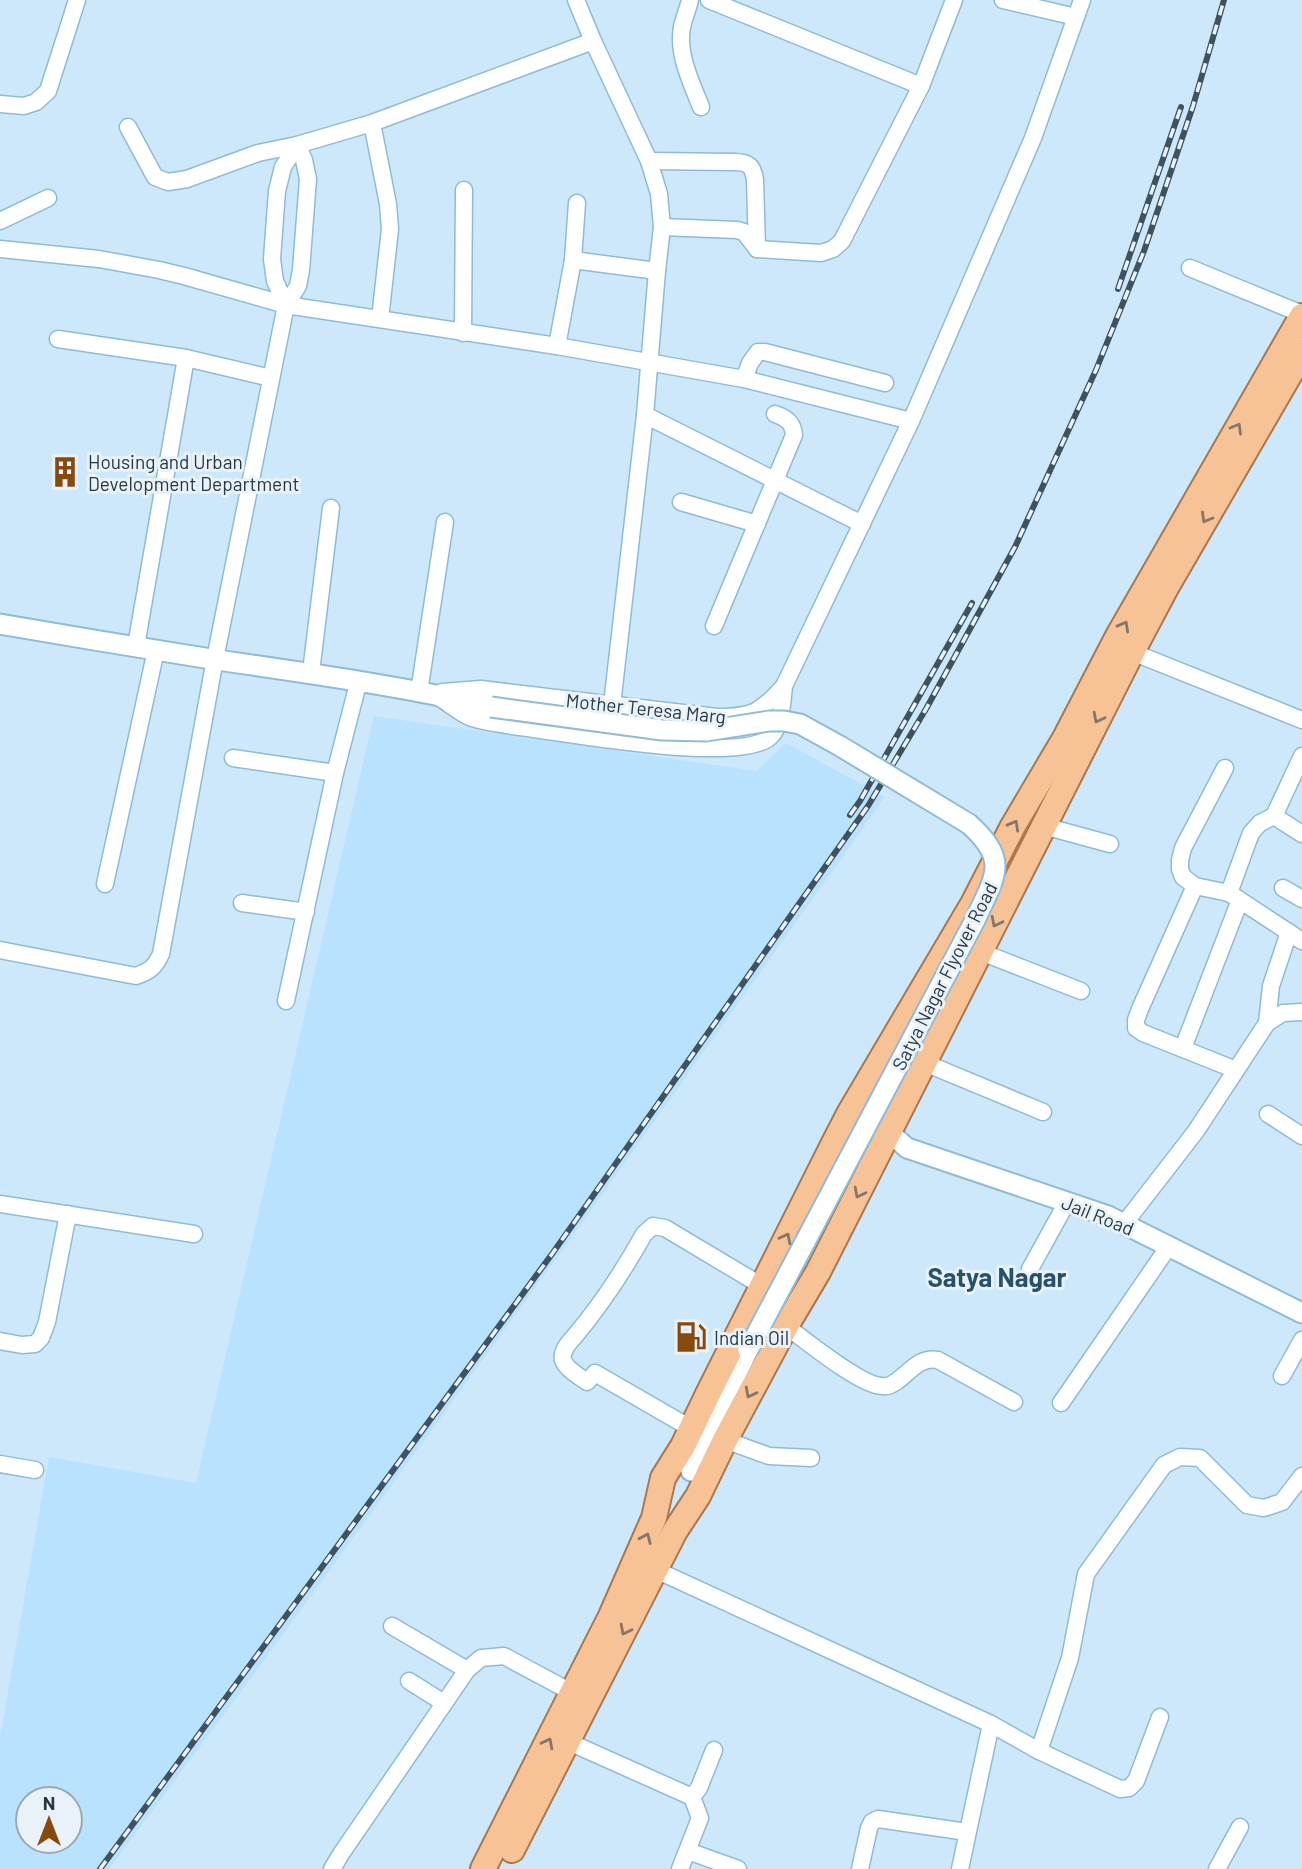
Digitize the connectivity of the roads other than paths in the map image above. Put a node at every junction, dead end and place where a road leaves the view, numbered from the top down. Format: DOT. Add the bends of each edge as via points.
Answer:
graph roads {
  1 [pos="77,0"];
  2 [pos="576,0"];
  3 [pos="691,0"];
  4 [pos="709,0"];
  5 [pos="954,0"];
  6 [pos="1003,0"];
  7 [pos="1082,0"];
  8 [pos="1076,17"];
  9 [pos="593,41"];
  10 [pos="921,86"];
  11 [pos="0,104"];
  12 [pos="701,107"];
  13 [pos="372,122"];
  14 [pos="128,127"];
  15 [pos="297,145"];
  16 [pos="649,160"];
  17 [pos="464,190"];
  18 [pos="48,198"];
  19 [pos="577,203"];
  20 [pos="0,220"];
  21 [pos="662,227"];
  22 [pos="0,249"];
  23 [pos="757,249"];
  24 [pos="573,260"];
  25 [pos="1190,268"];
  26 [pos="657,271"];
  27 [pos="286,305"];
  28 [pos="1302,315"];
  29 [pos="380,319"];
  30 [pos="463,333"];
  31 [pos="58,339"];
  32 [pos="557,346"];
  33 [pos="1302,353"];
  34 [pos="186,358"];
  35 [pos="650,362"];
  36 [pos="271,378"];
  37 [pos="744,379"];
  38 [pos="885,383"];
  39 [pos="1294,384"];
  40 [pos="775,414"];
  41 [pos="645,415"];
  42 [pos="911,421"];
  43 [pos="775,482"];
  44 [pos="681,502"];
  45 [pos="331,508"];
  46 [pos="445,522"];
  47 [pos="757,524"];
  48 [pos="862,524"];
  49 [pos="0,624"];
  50 [pos="714,626"];
  51 [pos="136,646"];
  52 [pos="156,650"];
  53 [pos="1132,652"];
  54 [pos="215,659"];
  55 [pos="310,672"];
  56 [pos="359,680"];
  57 [pos="784,686"];
  58 [pos="426,692"];
  59 [pos="611,705"];
  60 [pos="491,707"];
  61 [pos="1302,720"];
  62 [pos="1074,742"];
  63 [pos="1302,757"];
  64 [pos="233,758"];
  65 [pos="1225,768"];
  66 [pos="335,773"];
  67 [pos="1274,816"];
  68 [pos="1044,826"];
  69 [pos="1302,834"];
  70 [pos="1110,844"];
  71 [pos="105,884"];
  72 [pos="1195,886"];
  73 [pos="1283,888"];
  74 [pos="1235,897"];
  75 [pos="1302,899"];
  76 [pos="242,903"];
  77 [pos="306,912"];
  78 [pos="1295,937"];
  79 [pos="0,950"];
  80 [pos="981,952"];
  81 [pos="928,981"];
  82 [pos="1081,990"];
  83 [pos="959,996"];
  84 [pos="286,1001"];
  85 [pos="1302,1012"];
  86 [pos="1267,1023"];
  87 [pos="1183,1048"];
  88 [pos="925,1063"];
  89 [pos="1236,1070"];
  90 [pos="1043,1112"];
  91 [pos="1268,1114"];
  92 [pos="890,1132"];
  93 [pos="1302,1136"];
  94 [pos="1067,1202"];
  95 [pos="0,1204"];
  96 [pos="68,1214"];
  97 [pos="1124,1224"];
  98 [pos="194,1234"];
  99 [pos="1169,1246"];
  100 [pos="1031,1269"];
  101 [pos="762,1286"];
  102 [pos="1302,1313"];
  103 [pos="786,1326"];
  104 [pos="1302,1340"];
  105 [pos="0,1341"];
  106 [pos="1282,1376"];
  107 [pos="1014,1402"];
  108 [pos="1061,1403"];
  109 [pos="692,1429"];
  110 [pos="725,1440"];
  111 [pos="811,1458"];
  112 [pos="0,1464"];
  113 [pos="34,1470"];
  114 [pos="1302,1476"];
  115 [pos="682,1485"];
  116 [pos="656,1570"];
  117 [pos="392,1626"];
  118 [pos="467,1670"];
  119 [pos="409,1681"];
  120 [pos="573,1693"];
  121 [pos="444,1703"];
  122 [pos="1160,1717"];
  123 [pos="991,1724"];
  124 [pos="569,1742"];
  125 [pos="714,1750"];
  126 [pos="1039,1751"];
  127 [pos="692,1797"];
  128 [pos="1240,1828"];
  129 [pos="967,1832"];
  130 [pos="688,1851"];
  131 [pos="965,1866"];
  132 [pos="332,1869"];
  133 [pos="483,1869"];
  134 [pos="503,1869"];
  135 [pos="680,1869"];
  136 [pos="738,1869"];
  137 [pos="860,1869"];
  138 [pos="1217,1869"];
  1 -- 11 [label="street" via="48,91 23,106"];
  2 -- 9 [label="street"];
  3 -- 12 [label="street" via="681,46"];
  4 -- 10 [label="street"];
  5 -- 10 [label="street"];
  6 -- 8 [label="street"];
  7 -- 8 [label="street"];
  8 -- 42 [label="street" via="1033,138"];
  9 -- 13 [label="street"];
  9 -- 16 [label="street"];
  10 -- 23 [label="street" via="842,241 821,253"];
  13 -- 15 [label="street"];
  13 -- 29 [label="street" via="390,229"];
  14 -- 15 [label="street" via="155,177 168,182"];
  15 -- 27 [label="street" via="308,179 298,286"];
  15 -- 27 [label="street" via="283,167 277,191 272,259 275,281"];
  16 -- 21 [label="street"];
  16 -- 23 [label="street" via="751,165"];
  17 -- 30 [label="street"];
  18 -- 20 [label="street"];
  19 -- 24 [label="street"];
  21 -- 23 [label="street" via="737,230"];
  21 -- 26 [label="street"];
  22 -- 27 [label="street" via="159,270"];
  24 -- 26 [label="street"];
  24 -- 32 [label="street"];
  25 -- 28 [label="street"];
  26 -- 35 [label="street"];
  27 -- 29 [label="street"];
  27 -- 36 [label="street"];
  62 -- 28 [label="main road, one-way" via="1118,636"];
  29 -- 30 [label="street"];
  30 -- 32 [label="street"];
  31 -- 34 [label="street"];
  32 -- 35 [label="street"];
  33 -- 39 [label="main road"];
  34 -- 36 [label="street"];
  34 -- 51 [label="street"];
  35 -- 37 [label="street"];
  35 -- 41 [label="street"];
  36 -- 54 [label="street"];
  37 -- 38 [label="street" via="754,356 765,352"];
  37 -- 42 [label="street"];
  39 -- 53 [label="main road, one-way" via="1167,586"];
  40 -- 43 [label="street" via="794,428"];
  41 -- 43 [label="street"];
  41 -- 59 [label="street"];
  42 -- 48 [label="street"];
  43 -- 47 [label="street"];
  43 -- 48 [label="street"];
  44 -- 47 [label="street"];
  45 -- 55 [label="street"];
  46 -- 58 [label="street"];
  47 -- 50 [label="street"];
  48 -- 57 [label="street"];
  49 -- 51 [label="street, Mother Teresa Marg"];
  51 -- 52 [label="street, Mother Teresa Marg"];
  52 -- 54 [label="street, Mother Teresa Marg"];
  52 -- 71 [label="street"];
  53 -- 61 [label="street"];
  53 -- 62 [label="main road, one-way"];
  54 -- 55 [label="street, Mother Teresa Marg"];
  54 -- 79 [label="street" via="156,964 150,972 136,975"];
  55 -- 56 [label="street, Mother Teresa Marg"];
  56 -- 58 [label="street, Mother Teresa Marg"];
  56 -- 66 [label="street"];
  57 -- 58 [label="street, Mother Teresa Marg" via="777,727 770,737 758,744 693,748 472,718"];
  57 -- 59 [label="street, Mother Teresa Marg" via="769,703 741,717"];
  58 -- 59 [label="street, Mother Teresa Marg" via="481,689"];
  58 -- 60 [label="street, Mother Teresa Marg"];
  60 -- 115 [label="street, Satya Nagar Flyover Road, bridge" via="662,730 706,731 784,721 800,724 969,824 995,857 996,874 975,920 748,1350"];
  62 -- 68 [label="main road"];
  81 -- 62 [label="main road, one-way" via="1013,826"];
  63 -- 67 [label="street"];
  64 -- 66 [label="street"];
  65 -- 72 [label="street" via="1183,848 1180,869"];
  66 -- 77 [label="street"];
  67 -- 69 [label="street"];
  67 -- 74 [label="street" via="1251,832"];
  68 -- 70 [label="street"];
  68 -- 80 [label="main road, one-way"];
  72 -- 74 [label="street"];
  72 -- 87 [label="street" via="1136,1020 1136,1028 1143,1033"];
  73 -- 75 [label="street"];
  74 -- 78 [label="street"];
  74 -- 87 [label="street"];
  76 -- 77 [label="street"];
  77 -- 84 [label="street"];
  78 -- 86 [label="street" via="1271,986"];
  80 -- 82 [label="street"];
  80 -- 83 [label="main road"];
  81 -- 83 [label="main road"];
  101 -- 81 [label="main road, one-way" via="850,1112"];
  83 -- 88 [label="main road"];
  85 -- 86 [label="street" via="1283,1013"];
  86 -- 89 [label="street"];
  87 -- 89 [label="street"];
  88 -- 90 [label="street"];
  88 -- 92 [label="main road"];
  89 -- 97 [label="street" via="1196,1131"];
  91 -- 93 [label="street"];
  92 -- 94 [label="street, Jail Road" via="907,1148"];
  92 -- 103 [label="main road, one-way"];
  94 -- 97 [label="street, Jail Road"];
  94 -- 100 [label="street"];
  95 -- 96 [label="street"];
  96 -- 98 [label="street"];
  96 -- 105 [label="street" via="41,1338 35,1344 22,1345"];
  97 -- 99 [label="street, Jail Road"];
  99 -- 102 [label="street, Jail Road"];
  99 -- 108 [label="street"];
  101 -- 109 [label="main road"];
  101 -- 109 [label="street" via="665,1228 653,1226 563,1353 563,1361 587,1382 595,1373"];
  103 -- 107 [label="street" via="872,1384 884,1387 920,1362 938,1360"];
  103 -- 110 [label="main road, one-way"];
  104 -- 106 [label="street"];
  109 -- 115 [label="main road"];
  110 -- 111 [label="street" via="769,1456"];
  110 -- 115 [label="main road"];
  112 -- 113 [label="street"];
  114 -- 126 [label="street" via="1282,1502 1264,1508 1247,1505 1200,1458 1180,1457 1164,1465 1086,1574 1070,1658"];
  115 -- 116 [label="main road" via="675,1531"];
  120 -- 115 [label="main road, one-way" via="654,1518"];
  116 -- 123 [label="street"];
  116 -- 124 [label="main road, one-way"];
  117 -- 118 [label="street"];
  118 -- 120 [label="street" via="481,1658 504,1656"];
  118 -- 121 [label="street"];
  119 -- 121 [label="street"];
  133 -- 120 [label="main road, one-way"];
  121 -- 132 [label="street"];
  122 -- 126 [label="street" via="1129,1788 1120,1789"];
  123 -- 126 [label="street"];
  123 -- 129 [label="street"];
  124 -- 127 [label="street"];
  124 -- 134 [label="main road"];
  125 -- 127 [label="street"];
  127 -- 130 [label="street" via="700,1818"];
  128 -- 138 [label="street"];
  129 -- 131 [label="street"];
  129 -- 137 [label="street" via="878,1819 869,1828"];
  130 -- 135 [label="street"];
  130 -- 136 [label="street"];
}
